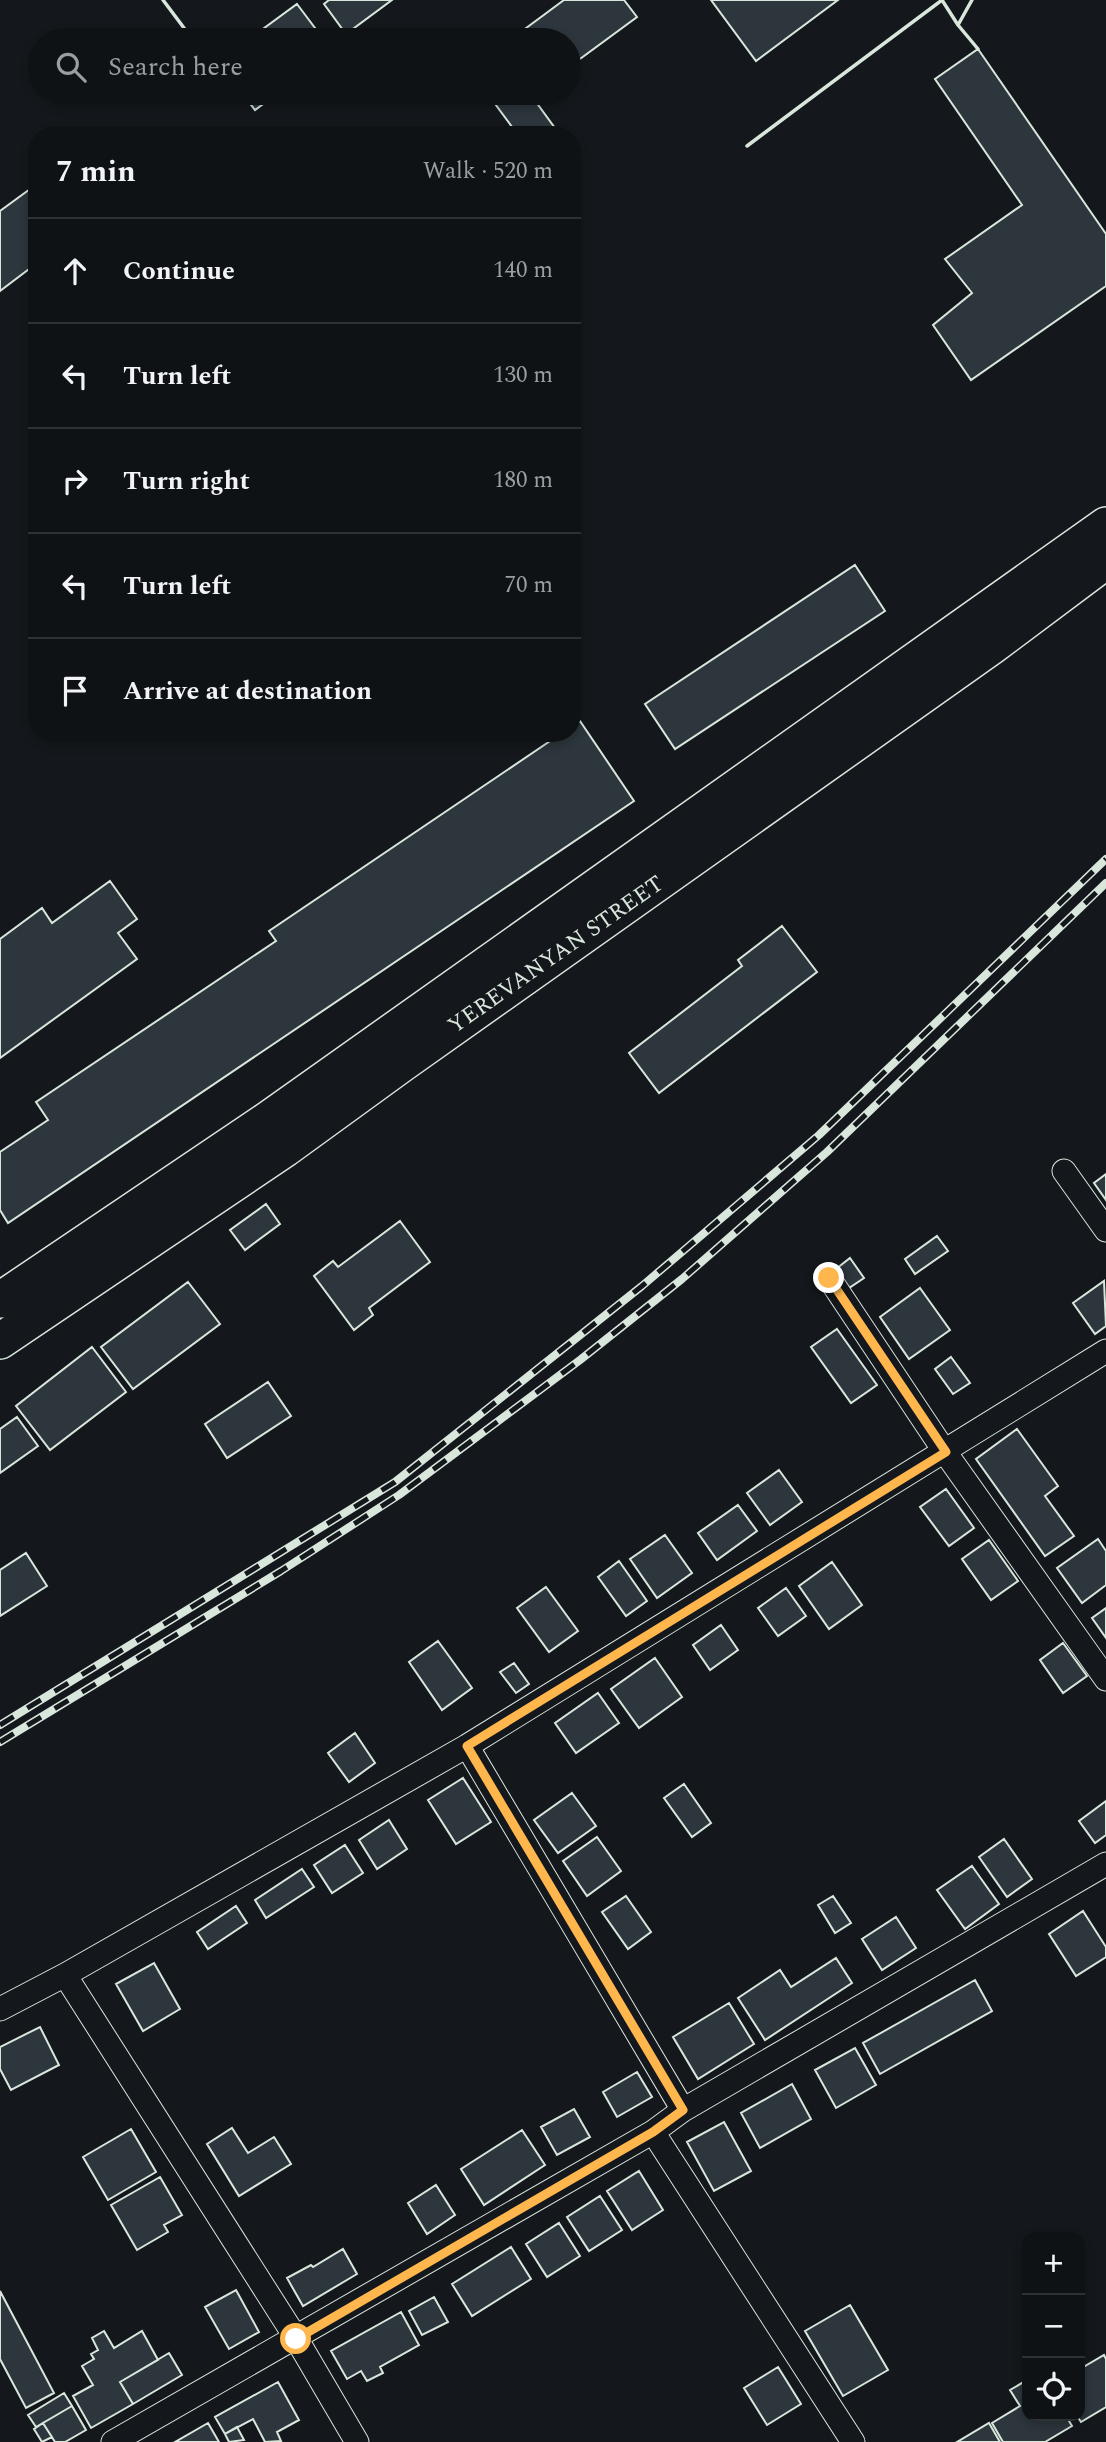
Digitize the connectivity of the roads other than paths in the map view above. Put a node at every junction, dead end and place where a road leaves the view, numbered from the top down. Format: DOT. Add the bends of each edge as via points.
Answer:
graph roads {
  1 [pos="1106,525"];
  2 [pos="1106,561"];
  3 [pos="590,912"];
  4 [pos="276,1134"];
  5 [pos="1064,1171"];
  6 [pos="1106,1230"];
  7 [pos="829,1278"];
  8 [pos="0,1300"];
  9 [pos="0,1341"];
  10 [pos="1106,1351"];
  11 [pos="946,1452"];
  12 [pos="1106,1679"];
  13 [pos="467,1746"];
  14 [pos="1106,1864"];
  15 [pos="65,1975"];
  16 [pos="0,2009"];
  17 [pos="683,2110"];
  18 [pos="653,2132"];
  19 [pos="296,2339"];
  20 [pos="113,2442"];
  21 [pos="357,2442"];
  22 [pos="853,2442"];
  1 -- 3 [label="highway, YEREVANYAN STREET"];
  2 -- 3 [label="highway, YEREVANYAN STREET" via="991,647"];
  3 -- 4 [label="highway, YEREVANYAN STREET" via="402,1063"];
  4 -- 8 [label="highway, YEREVANYAN STREET"];
  4 -- 9 [label="highway, YEREVANYAN STREET"];
  5 -- 6 [label="street"];
  7 -- 11 [label="street"];
  10 -- 11 [label="street"];
  11 -- 12 [label="street"];
  11 -- 13 [label="street"];
  13 -- 15 [label="street"];
  13 -- 17 [label="street"];
  14 -- 17 [label="street"];
  15 -- 16 [label="street"];
  15 -- 19 [label="street"];
  17 -- 18 [label="street"];
  18 -- 19 [label="street"];
  18 -- 22 [label="street"];
  19 -- 20 [label="street"];
  19 -- 21 [label="street"];
}
